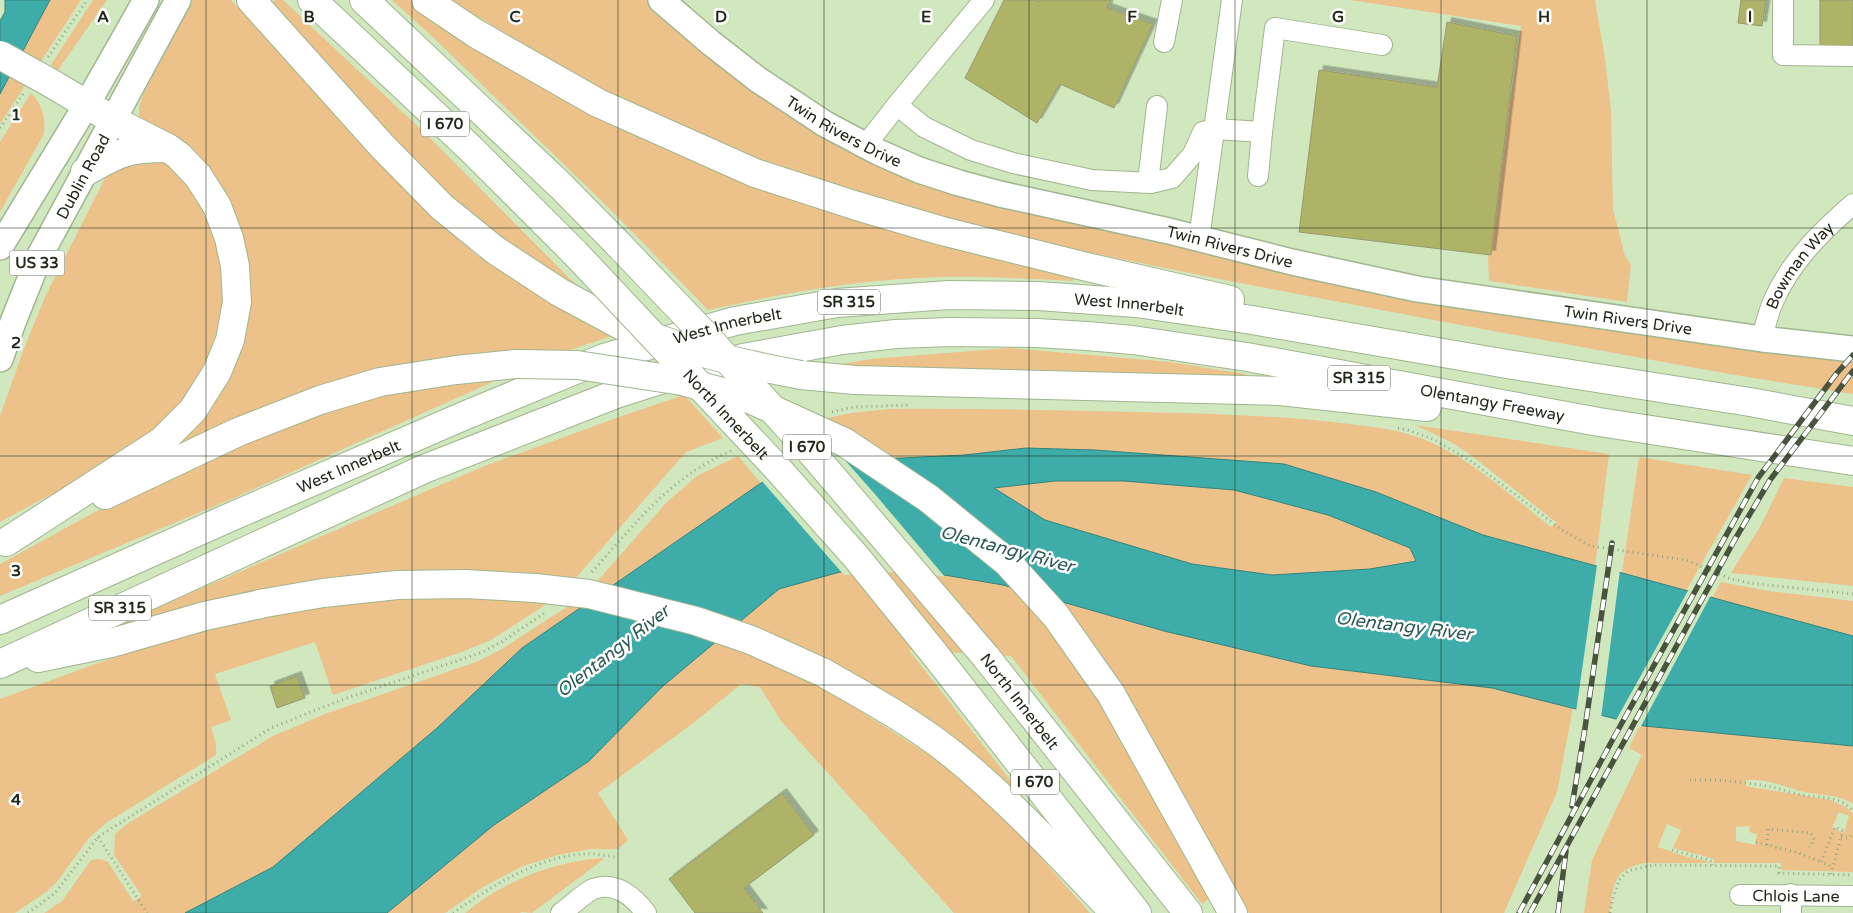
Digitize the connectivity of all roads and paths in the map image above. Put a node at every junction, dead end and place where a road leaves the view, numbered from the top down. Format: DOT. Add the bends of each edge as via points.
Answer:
graph roads {
  1 [pos="146,0"];
  2 [pos="178,0"];
  3 [pos="251,0"];
  4 [pos="312,0"];
  5 [pos="364,0"];
  6 [pos="426,0"];
  7 [pos="661,0"];
  8 [pos="984,0"];
  9 [pos="1172,0"];
  10 [pos="1232,0"];
  11 [pos="1783,0"];
  12 [pos="1164,42"];
  13 [pos="1382,45"];
  14 [pos="0,55"];
  15 [pos="1853,56"];
  16 [pos="87,104"];
  17 [pos="898,105"];
  18 [pos="1157,106"];
  19 [pos="113,120"];
  20 [pos="1215,129"];
  21 [pos="1262,132"];
  22 [pos="865,146"];
  23 [pos="168,148"];
  24 [pos="85,172"];
  25 [pos="1258,176"];
  26 [pos="1148,182"];
  27 [pos="1853,204"];
  28 [pos="1200,239"];
  29 [pos="0,247"];
  30 [pos="1762,339"];
  31 [pos="1133,340"];
  32 [pos="1853,350"];
  33 [pos="0,358"];
  34 [pos="1507,364"];
  35 [pos="1586,420"];
  36 [pos="1853,421"];
  37 [pos="1853,461"];
  38 [pos="3,544"];
  39 [pos="0,620"];
  40 [pos="0,665"];
  41 [pos="1690,780"];
  42 [pos="1853,811"];
  43 [pos="1853,834"];
  44 [pos="98,837"];
  45 [pos="1841,838"];
  46 [pos="1756,842"];
  47 [pos="1767,845"];
  48 [pos="1809,847"];
  49 [pos="1672,850"];
  50 [pos="615,857"];
  51 [pos="1821,862"];
  52 [pos="1712,865"];
  53 [pos="1853,874"];
  54 [pos="1740,895"];
  55 [pos="1853,896"];
  56 [pos="1791,904"];
  57 [pos="147,913"];
  58 [pos="454,913"];
  59 [pos="561,913"];
  60 [pos="646,913"];
  61 [pos="1115,913"];
  62 [pos="1137,913"];
  63 [pos="1188,913"];
  64 [pos="1233,913"];
  65 [pos="1610,913"];
  1 -- 16 [label="main road, Dublin Road / US 33"];
  2 -- 19 [label="main road, Dublin Road / US 33"];
  3 -- 35 [label="highway, bridge" via="382,146 442,207 495,250 559,292 624,327 673,344 764,368 855,380 1280,391 1463,411"];
  4 -- 62 [label="highway, North Innerbelt / I 670, bridge" via="471,149 575,253 777,468 857,558"];
  5 -- 63 [label="highway, North Innerbelt / I 670, bridge" via="547,173 707,336 986,657"];
  6 -- 34 [label="highway" via="475,33 598,103 755,173 942,231 1087,268"];
  7 -- 22 [label="main road, Twin Rivers Drive" via="710,44 757,79 824,124"];
  8 -- 17 [label="street"];
  9 -- 12 [label="street"];
  10 -- 20 [label="street"];
  11 -- 15 [label="street" via="1783,55"];
  13 -- 21 [label="street" via="1275,28"];
  14 -- 16 [label="highway, bridge"];
  16 -- 19 [label="highway"];
  16 -- 29 [label="main road, Dublin Road / US 33"];
  17 -- 22 [label="street"];
  17 -- 26 [label="street" via="924,127 971,150 1092,180"];
  18 -- 26 [label="street"];
  19 -- 23 [label="highway"];
  19 -- 24 [label="main road, Dublin Road / US 33"];
  20 -- 21 [label="street"];
  20 -- 26 [label="street" via="1203,132 1193,154 1172,178"];
  20 -- 28 [label="street"];
  21 -- 25 [label="street"];
  22 -- 28 [label="main road, Twin Rivers Drive" via="919,170 959,183"];
  23 -- 24 [label="highway" via="126,151"];
  23 -- 38 [label="highway" via="198,176 217,206 229,238 235,266 236,302 230,340 217,372 193,410 162,441"];
  24 -- 33 [label="main road, Dublin Road / US 33" via="39,257"];
  27 -- 30 [label="street, Bowman Way" via="1798,258 1772,303"];
  28 -- 30 [label="main road, Twin Rivers Drive" via="1417,288"];
  30 -- 32 [label="main road, Twin Rivers Drive"];
  31 -- 35 [label="highway, Olentangy Freeway / SR 315" via="1247,357"];
  31 -- 40 [label="highway, West Innerbelt / SR 315" via="1037,333 896,334 743,358 680,374 616,394 424,469"];
  34 -- 36 [label="highway, SR 315"];
  34 -- 39 [label="highway, West Innerbelt / SR 315" via="1136,303 949,294 837,303 735,321 604,358 235,515"];
  35 -- 37 [label="highway, Olentangy Freeway / SR 315"];
  38 -- 64 [label="highway, bridge" via="238,432 320,400 380,382 516,364 577,365 682,381 752,400 844,442 928,498 1007,562 1056,616 1111,694"];
  40 -- 61 [label="highway, bridge" via="111,643 222,612 323,593 397,585 465,584 589,594 696,621 751,640 822,672 883,706 957,757 1024,818"];
  41 -- 42 [label="path" via="1772,787 1831,798 1849,805"];
  43 -- 45 [label="path" via="1849,838"];
  44 -- 57 [label="path"];
  45 -- 51 [label="path" via="1833,868"];
  45 -- 51 [label="path" via="1843,831 1835,827"];
  46 -- 47 [label="path"];
  47 -- 48 [label="path" via="1768,829 1811,833 1814,840"];
  47 -- 51 [label="path"];
  49 -- 52 [label="path" via="1712,861"];
  50 -- 58 [label="path" via="585,854 559,858 520,872"];
  52 -- 53 [label="path" via="1779,866 1779,872"];
  52 -- 65 [label="path" via="1654,865 1628,871 1619,880"];
  54 -- 56 [label="street, Chlois Lane"];
  55 -- 56 [label="street, Chlois Lane"];
  59 -- 60 [label="street" via="593,890 612,887 629,894"];
}
